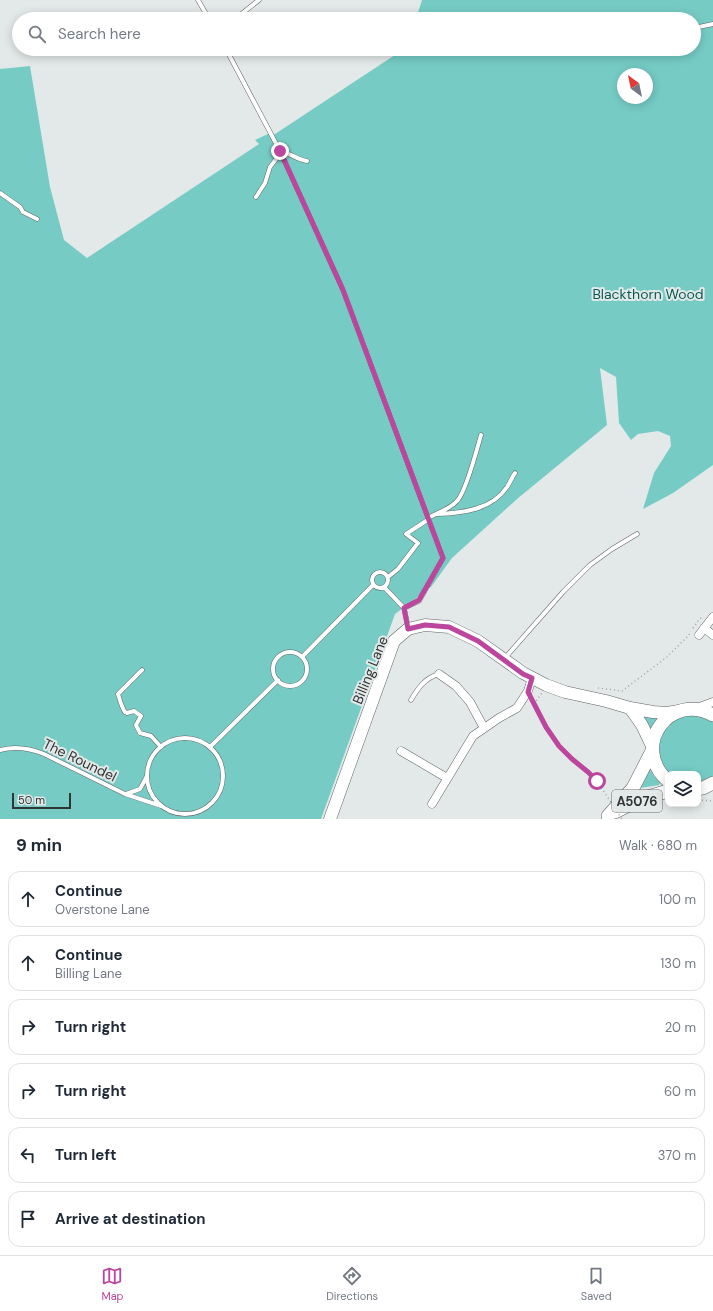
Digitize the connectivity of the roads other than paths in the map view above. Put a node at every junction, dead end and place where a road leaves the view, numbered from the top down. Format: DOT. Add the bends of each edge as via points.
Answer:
graph roads {
  1 [pos="198,0"];
  2 [pos="259,0"];
  3 [pos="205,12"];
  4 [pos="244,12"];
  5 [pos="713,24"];
  6 [pos="701,27"];
  7 [pos="230,56"];
  8 [pos="307,161"];
  9 [pos="0,193"];
  10 [pos="256,197"];
  11 [pos="37,219"];
  12 [pos="481,435"];
  13 [pos="515,473"];
  14 [pos="435,514"];
  15 [pos="430,517"];
  16 [pos="426,520"];
  17 [pos="637,534"];
  18 [pos="388,577"];
  19 [pos="373,585"];
  20 [pos="384,587"];
  21 [pos="404,608"];
  22 [pos="713,617"];
  23 [pos="408,629"];
  24 [pos="713,635"];
  25 [pos="302,657"];
  26 [pos="504,660"];
  27 [pos="142,670"];
  28 [pos="439,674"];
  29 [pos="532,678"];
  30 [pos="278,680"];
  31 [pos="411,700"];
  32 [pos="713,702"];
  33 [pos="630,708"];
  34 [pos="687,710"];
  35 [pos="713,716"];
  36 [pos="484,728"];
  37 [pos="210,746"];
  38 [pos="161,747"];
  39 [pos="652,748"];
  40 [pos="0,750"];
  41 [pos="401,751"];
  42 [pos="147,776"];
  43 [pos="447,778"];
  44 [pos="665,778"];
  45 [pos="665,792"];
  46 [pos="125,794"];
  47 [pos="432,804"];
  48 [pos="161,806"];
  49 [pos="605,817"];
  50 [pos="330,819"];
  1 -- 3 [label="lane"];
  2 -- 4 [label="lane"];
  5 -- 6 [label="lane"];
  7 -- 21 [label="lane" via="280,151 343,290 443,558 419,600"];
  8 -- 10 [label="lane" via="283,152 270,167 265,183"];
  9 -- 11 [label="lane" via="23,212"];
  12 -- 14 [label="lane" via="458,501"];
  13 -- 14 [label="lane" via="500,496 486,505 474,510"];
  14 -- 15 [label="lane"];
  16 -- 18 [label="lane" via="406,534 418,543 398,569"];
  17 -- 26 [label="lane" via="590,565"];
  18 -- 19 [label="lane" via="384,573 376,573 372,577"];
  18 -- 20 [label="lane" via="388,583"];
  19 -- 20 [label="lane" via="378,588"];
  19 -- 25 [label="lane"];
  20 -- 21 [label="lane"];
  21 -- 23 [label="lane"];
  22 -- 24 [label="street" via="702,632"];
  23 -- 26 [label="street, Billing Lane" via="425,625 449,627 478,641"];
  23 -- 50 [label="street, Billing Lane" via="394,641"];
  25 -- 30 [label="lane" via="288,652 279,657 274,666"];
  25 -- 30 [label="lane" via="307,667 302,681 292,686 282,684"];
  26 -- 29 [label="street, Billing Lane"];
  27 -- 38 [label="lane" via="118,694 125,712 134,711 141,716 136,725 140,733 151,736"];
  28 -- 31 [label="lane" via="430,676"];
  28 -- 36 [label="street" via="456,686 470,702"];
  29 -- 33 [label="street, Billing Lane" via="565,692 606,700"];
  29 -- 36 [label="street" via="528,692 517,708"];
  30 -- 37 [label="lane"];
  32 -- 34 [label="street"];
  33 -- 34 [label="street, Billing Lane" via="667,713"];
  33 -- 39 [label="street" via="642,725"];
  34 -- 35 [label="main road" via="706,712"];
  34 -- 39 [label="main road" via="673,714 661,724"];
  36 -- 43 [label="street" via="473,736"];
  37 -- 38 [label="lane" via="200,740 188,738 175,739"];
  37 -- 48 [label="lane" via="223,766 224,778 215,800 195,813 172,812"];
  38 -- 42 [label="lane" via="149,763"];
  39 -- 44 [label="main road" via="658,771"];
  39 -- 49 [label="main road, A5076" via="633,788"];
  40 -- 46 [label="lane, The Roundel" via="10,747 32,749"];
  41 -- 43 [label="street"];
  42 -- 46 [label="lane" via="140,789"];
  42 -- 48 [label="lane" via="153,798"];
  43 -- 47 [label="street"];
  45 -- 49 [label="main road, A5076" via="641,799"];
  46 -- 48 [label="lane, The Roundel"];
}
